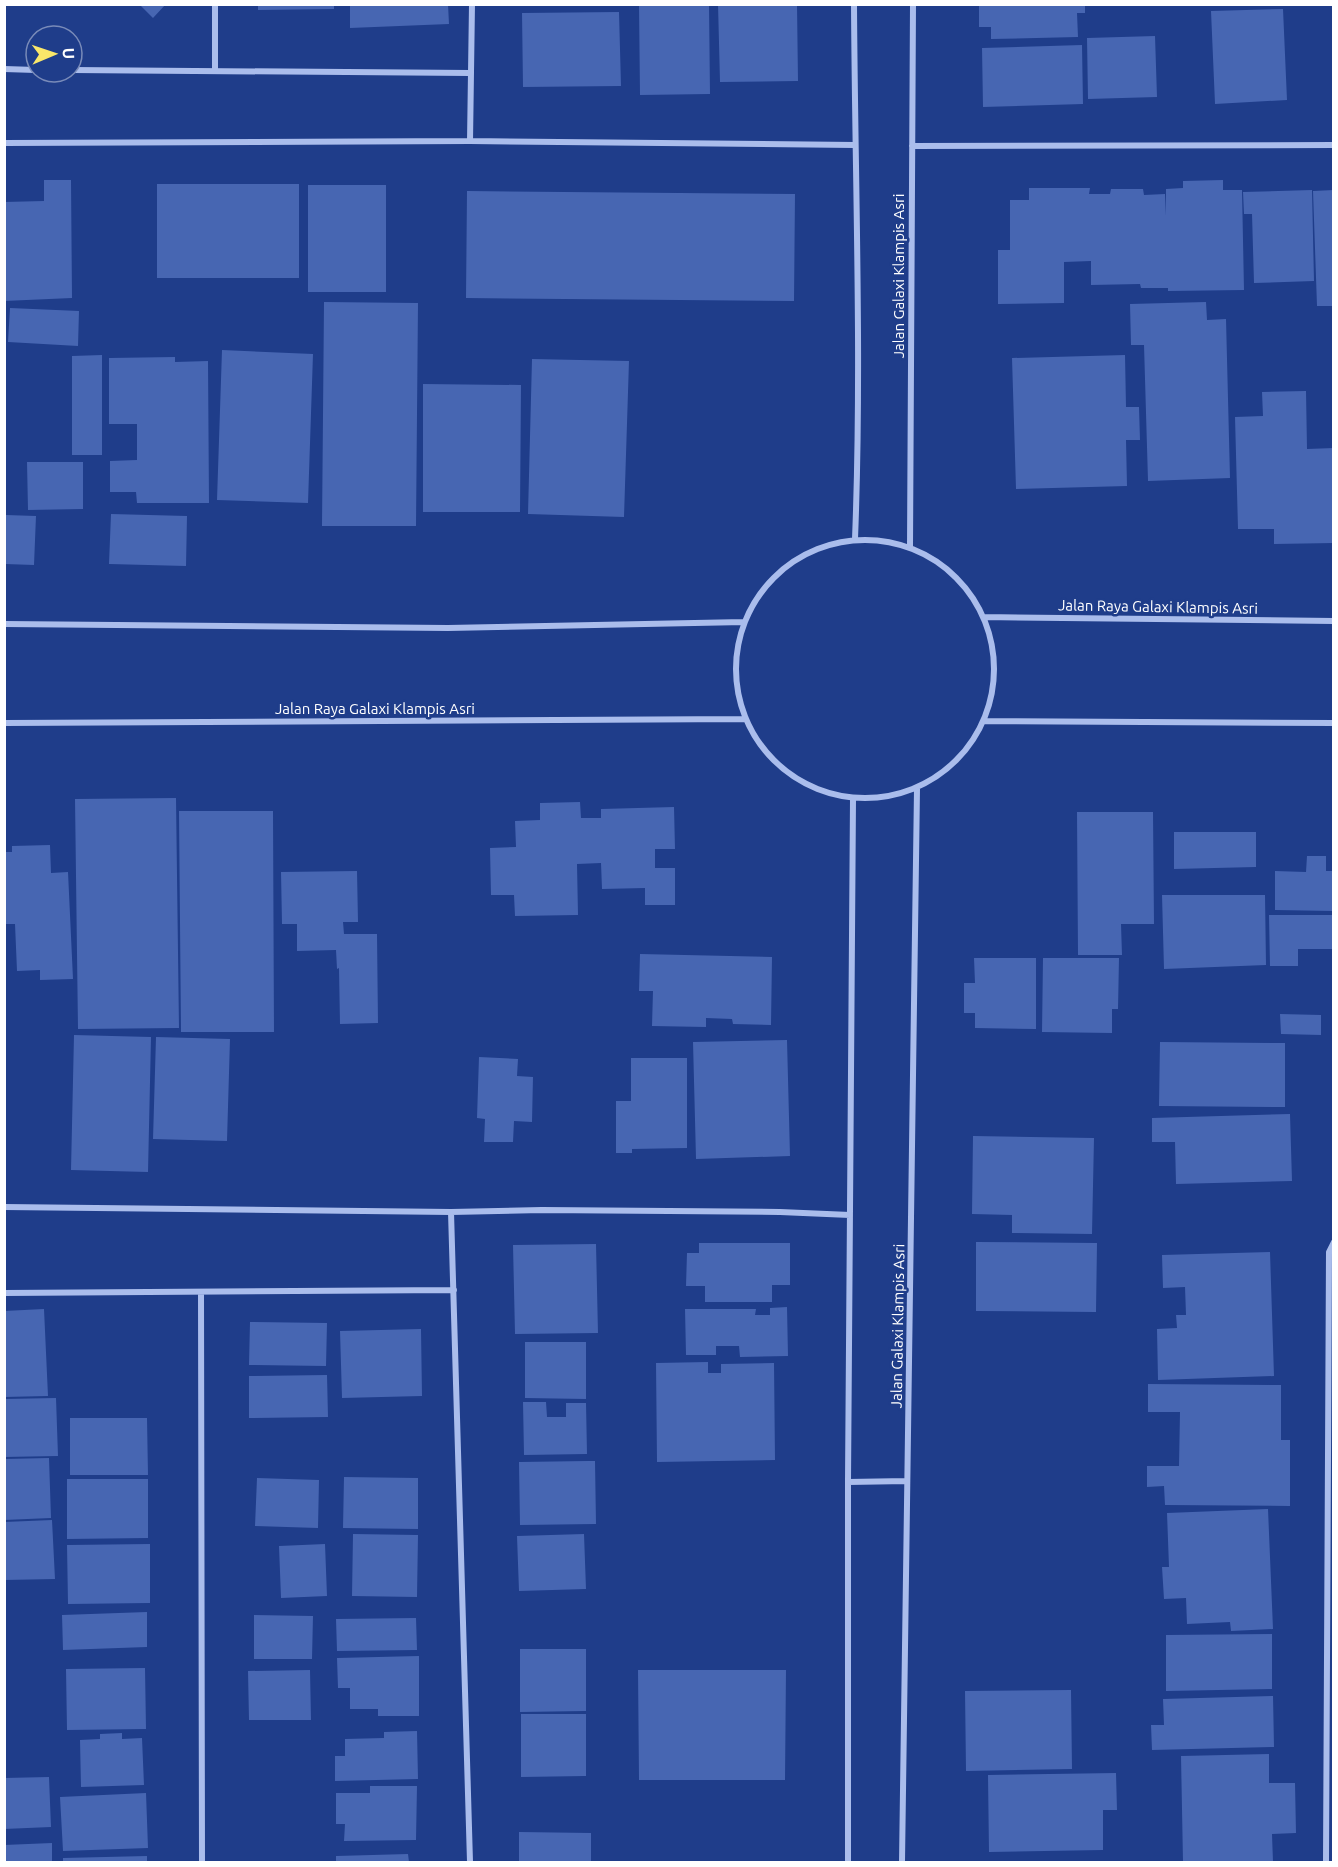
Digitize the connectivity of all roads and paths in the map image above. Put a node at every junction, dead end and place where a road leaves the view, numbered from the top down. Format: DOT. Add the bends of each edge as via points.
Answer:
graph roads {
  1 [pos="214,4"];
  2 [pos="472,4"];
  3 [pos="854,4"];
  4 [pos="913,4"];
  5 [pos="4,69"];
  6 [pos="24,70"];
  7 [pos="84,70"];
  8 [pos="215,71"];
  9 [pos="470,73"];
  10 [pos="470,141"];
  11 [pos="4,143"];
  12 [pos="855,145"];
  13 [pos="1334,145"];
  14 [pos="912,146"];
  15 [pos="855,539"];
  16 [pos="910,547"];
  17 [pos="983,617"];
  18 [pos="1334,621"];
  19 [pos="744,622"];
  20 [pos="4,624"];
  21 [pos="745,719"];
  22 [pos="984,721"];
  23 [pos="4,723"];
  24 [pos="1334,723"];
  25 [pos="917,789"];
  26 [pos="853,799"];
  27 [pos="4,1207"];
  28 [pos="451,1212"];
  29 [pos="850,1215"];
  30 [pos="1334,1242"];
  31 [pos="454,1290"];
  32 [pos="201,1292"];
  33 [pos="4,1293"];
  34 [pos="908,1480"];
  35 [pos="848,1482"];
  36 [pos="202,1863"];
  37 [pos="470,1863"];
  38 [pos="848,1863"];
  39 [pos="902,1863"];
  40 [pos="1326,1863"];
  1 -- 8 [label="street"];
  2 -- 9 [label="street"];
  3 -- 12 [label="street"];
  4 -- 14 [label="street, Jalan Galaxi Klampis Asri"];
  5 -- 6 [label="street"];
  7 -- 8 [label="street"];
  8 -- 9 [label="street"];
  9 -- 10 [label="street"];
  10 -- 11 [label="street"];
  10 -- 12 [label="street"];
  12 -- 15 [label="street"];
  13 -- 14 [label="street"];
  14 -- 16 [label="street, Jalan Galaxi Klampis Asri"];
  15 -- 16 [label="street" via="883,540"];
  15 -- 19 [label="street" via="808,552 770,581"];
  16 -- 17 [label="street" via="954,574"];
  17 -- 18 [label="street, Jalan Raya Galaxi Klampis Asri"];
  17 -- 22 [label="street" via="994,668"];
  19 -- 20 [label="street" via="448,628"];
  19 -- 21 [label="street" via="735,670"];
  21 -- 23 [label="street, Jalan Raya Galaxi Klampis Asri"];
  21 -- 26 [label="street" via="770,759 808,786"];
  22 -- 24 [label="street"];
  22 -- 25 [label="street" via="957,761"];
  25 -- 26 [label="street" via="885,798"];
  25 -- 34 [label="street, Jalan Galaxi Klampis Asri"];
  26 -- 29 [label="street"];
  27 -- 28 [label="street"];
  28 -- 29 [label="street"];
  28 -- 31 [label="street"];
  29 -- 35 [label="street"];
  30 -- 40 [label="street" via="1329,1252"];
  31 -- 32 [label="street"];
  31 -- 37 [label="street"];
  32 -- 33 [label="street"];
  32 -- 36 [label="street"];
  34 -- 35 [label="street"];
  34 -- 39 [label="street, Jalan Galaxi Klampis Asri"];
  35 -- 38 [label="street"];
}
